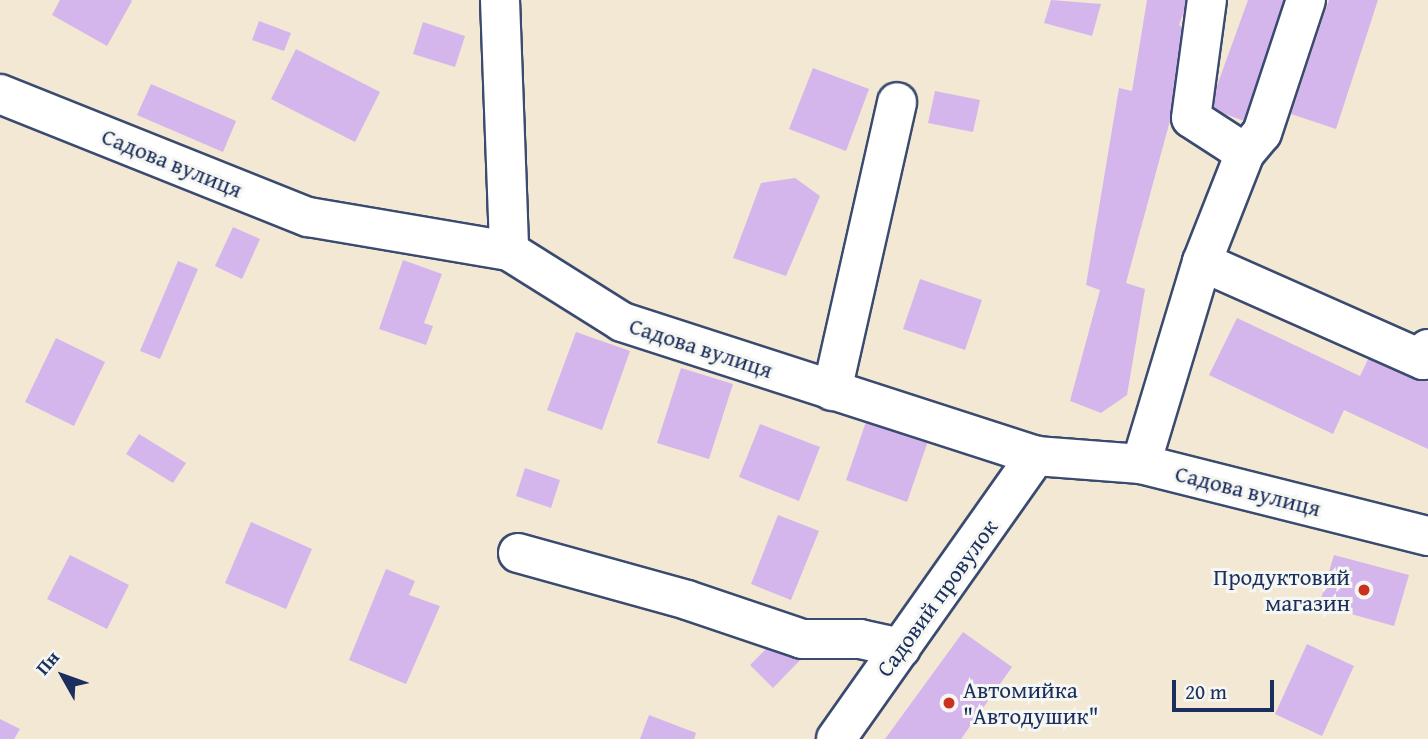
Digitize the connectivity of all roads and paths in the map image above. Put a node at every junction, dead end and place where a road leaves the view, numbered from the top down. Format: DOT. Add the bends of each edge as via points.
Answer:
graph roads {
  1 [pos="500,0"];
  2 [pos="1207,0"];
  3 [pos="1306,0"];
  4 [pos="0,94"];
  5 [pos="897,102"];
  6 [pos="1245,153"];
  7 [pos="509,251"];
  8 [pos="1202,262"];
  9 [pos="1428,349"];
  10 [pos="832,391"];
  11 [pos="1036,456"];
  12 [pos="1141,464"];
  13 [pos="1428,536"];
  14 [pos="518,553"];
  15 [pos="901,648"];
  16 [pos="836,739"];
  1 -- 7 [label="street"];
  2 -- 6 [label="street" via="1191,118"];
  3 -- 6 [label="street" via="1262,133"];
  4 -- 7 [label="street, Садова вулиця" via="308,217"];
  5 -- 10 [label="street"];
  6 -- 8 [label="street"];
  7 -- 10 [label="street, Садова вулиця" via="622,322"];
  8 -- 9 [label="street" via="1423,360"];
  8 -- 12 [label="street"];
  10 -- 11 [label="street, Садова вулиця"];
  11 -- 12 [label="street, Садова вулиця"];
  11 -- 15 [label="street, Садовий провулок"];
  12 -- 13 [label="street, Садова вулиця"];
  14 -- 15 [label="street" via="687,600 802,639 860,639"];
  15 -- 16 [label="street, Садовий провулок"];
}
